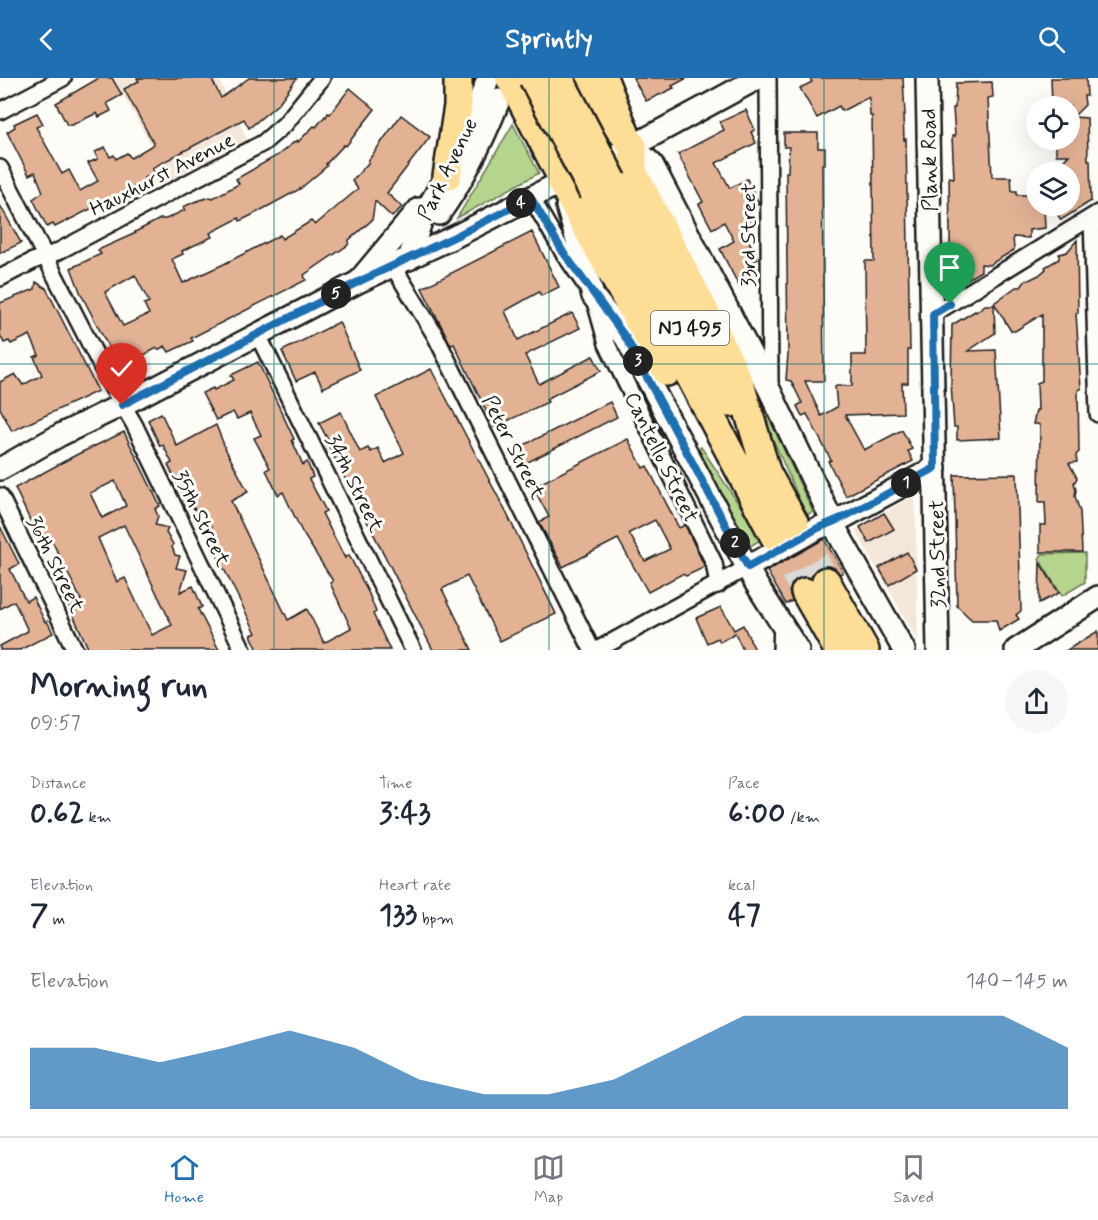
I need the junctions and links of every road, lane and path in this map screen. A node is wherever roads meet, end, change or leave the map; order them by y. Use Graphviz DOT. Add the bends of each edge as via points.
graph roads {
  1 [pos="63,78"];
  2 [pos="458,78"];
  3 [pos="533,78"];
  4 [pos="559,78"];
  5 [pos="582,78"];
  6 [pos="606,78"];
  7 [pos="758,78"];
  8 [pos="768,78"];
  9 [pos="927,78"];
  10 [pos="497,79"];
  11 [pos="315,80"];
  12 [pos="499,100"];
  13 [pos="0,111"];
  14 [pos="0,168"];
  15 [pos="598,172"];
  16 [pos="447,176"];
  17 [pos="531,198"];
  18 [pos="1095,215"];
  19 [pos="45,257"];
  20 [pos="401,262"];
  21 [pos="0,278"];
  22 [pos="358,282"];
  23 [pos="593,296"];
  24 [pos="933,314"];
  25 [pos="258,335"];
  26 [pos="770,392"];
  27 [pos="122,405"];
  28 [pos="1098,414"];
  29 [pos="935,468"];
  30 [pos="0,470"];
  31 [pos="767,474"];
  32 [pos="0,496"];
  33 [pos="832,523"];
  34 [pos="748,567"];
  35 [pos="718,585"];
  36 [pos="1098,597"];
  37 [pos="782,623"];
  38 [pos="1028,647"];
  39 [pos="75,650"];
  40 [pos="243,650"];
  41 [pos="413,650"];
  42 [pos="592,650"];
  43 [pos="597,650"];
  44 [pos="781,650"];
  45 [pos="798,650"];
  46 [pos="838,650"];
  47 [pos="866,650"];
  48 [pos="904,650"];
  49 [pos="938,650"];
  1 -- 13 [label="street"];
  2 -- 16 [label="highway" via="458,106"];
  3 -- 15 [label="highway, NJ 495, bridge"];
  4 -- 15 [label="highway, NJ 495, bridge"];
  5 -- 15 [label="highway" via="592,95"];
  6 -- 15 [label="main road"];
  7 -- 15 [label="main road, Park Avenue"];
  8 -- 26 [label="street, 33rd Street"];
  9 -- 24 [label="main road, Plank Road"];
  10 -- 15 [label="main road"];
  10 -- 16 [label="main road, Park Avenue"];
  11 -- 19 [label="street, Hauxhurst Avenue" via="285,123 256,148"];
  12 -- 20 [label="main road, Park Avenue" via="464,178"];
  14 -- 19 [label="street, 35th Street"];
  15 -- 17 [label="main road, Park Avenue"];
  15 -- 23 [label="main road, Cantello Street"];
  15 -- 26 [label="main road" via="652,164"];
  15 -- 31 [label="highway, NJ 495"];
  15 -- 31 [label="highway" via="633,172 741,387"];
  15 -- 31 [label="highway, NJ 495" via="760,510 784,530"];
  16 -- 20 [label="main road, Park Avenue"];
  16 -- 22 [label="main road"];
  17 -- 20 [label="main road, Park Avenue"];
  17 -- 23 [label="street, Cantello Street"];
  18 -- 24 [label="street"];
  18 -- 28 [label="street"];
  19 -- 21 [label="street, Hauxhurst Avenue"];
  19 -- 27 [label="street, 35th Street"];
  20 -- 22 [label="main road, Park Avenue"];
  20 -- 42 [label="street, Peter Street"];
  22 -- 25 [label="main road, Park Avenue"];
  23 -- 34 [label="main road, Cantello Street" via="626,338"];
  23 -- 35 [label="street, Cantello Street" via="607,345 716,567"];
  24 -- 29 [label="main road, 32nd Street"];
  25 -- 27 [label="main road, Park Avenue"];
  25 -- 41 [label="street, 34th Street"];
  26 -- 33 [label="main road"];
  27 -- 30 [label="main road, Park Avenue"];
  27 -- 40 [label="street, 35th Street"];
  29 -- 33 [label="main road"];
  29 -- 49 [label="main road, 32nd Street"];
  32 -- 39 [label="street, 36th Street"];
  33 -- 34 [label="main road"];
  33 -- 48 [label="main road"];
  34 -- 35 [label="street"];
  34 -- 37 [label="main road, Cantello Street"];
  35 -- 43 [label="street"];
  36 -- 38 [label="main road"];
  37 -- 44 [label="street"];
  37 -- 45 [label="main road, Cantello Street"];
  46 -- 47 [label="highway" via="815,587"];
}
